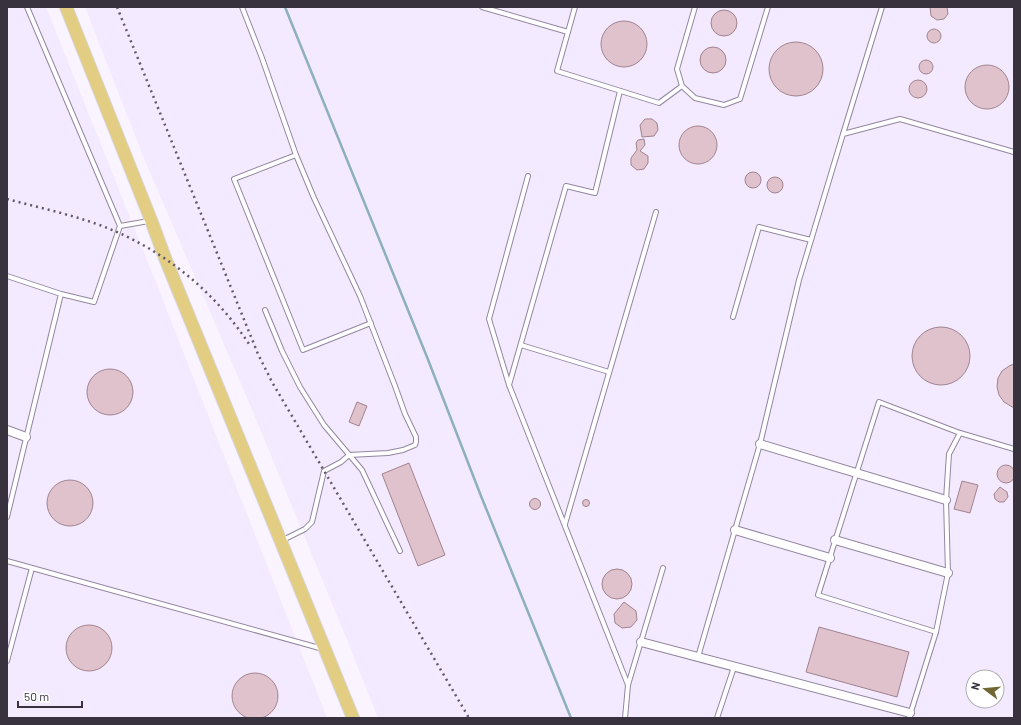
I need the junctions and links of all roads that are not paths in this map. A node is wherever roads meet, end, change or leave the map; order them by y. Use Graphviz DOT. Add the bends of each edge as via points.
graph roads {
  1 [pos="28,7"];
  2 [pos="66,7"];
  3 [pos="242,7"];
  4 [pos="482,7"];
  5 [pos="575,7"];
  6 [pos="695,7"];
  7 [pos="768,7"];
  8 [pos="882,7"];
  9 [pos="568,32"];
  10 [pos="682,86"];
  11 [pos="620,91"];
  12 [pos="843,134"];
  13 [pos="1014,152"];
  14 [pos="296,155"];
  15 [pos="528,176"];
  16 [pos="656,212"];
  17 [pos="152,220"];
  18 [pos="120,226"];
  19 [pos="811,240"];
  20 [pos="7,276"];
  21 [pos="61,294"];
  22 [pos="265,310"];
  23 [pos="733,317"];
  24 [pos="371,323"];
  25 [pos="521,345"];
  26 [pos="609,372"];
  27 [pos="509,385"];
  28 [pos="7,430"];
  29 [pos="960,433"];
  30 [pos="26,437"];
  31 [pos="760,444"];
  32 [pos="1014,449"];
  33 [pos="348,455"];
  34 [pos="856,473"];
  35 [pos="946,500"];
  36 [pos="7,516"];
  37 [pos="565,525"];
  38 [pos="735,530"];
  39 [pos="835,540"];
  40 [pos="281,542"];
  41 [pos="400,551"];
  42 [pos="830,558"];
  43 [pos="7,561"];
  44 [pos="32,568"];
  45 [pos="663,568"];
  46 [pos="948,573"];
  47 [pos="936,632"];
  48 [pos="641,642"];
  49 [pos="326,650"];
  50 [pos="698,657"];
  51 [pos="7,660"];
  52 [pos="734,667"];
  53 [pos="628,685"];
  54 [pos="910,716"];
  55 [pos="353,718"];
  56 [pos="625,718"];
  57 [pos="717,718"];
  1 -- 18 [label="lane"];
  2 -- 17 [label="main road"];
  3 -- 14 [label="lane"];
  4 -- 9 [label="lane"];
  5 -- 9 [label="lane"];
  6 -- 10 [label="lane" via="677,69"];
  7 -- 10 [label="lane" via="740,100 724,105 695,98"];
  8 -- 12 [label="lane"];
  9 -- 11 [label="lane" via="557,70"];
  10 -- 11 [label="lane" via="659,103"];
  11 -- 25 [label="lane" via="595,193 566,186"];
  12 -- 13 [label="lane" via="900,120"];
  12 -- 19 [label="lane"];
  14 -- 24 [label="lane"];
  14 -- 24 [label="lane" via="234,179 303,350"];
  15 -- 27 [label="lane" via="489,319"];
  16 -- 26 [label="lane"];
  17 -- 18 [label="lane"];
  17 -- 40 [label="main road" via="165,258"];
  18 -- 21 [label="lane" via="94,302"];
  19 -- 23 [label="lane" via="759,227"];
  19 -- 31 [label="lane"];
  20 -- 21 [label="lane"];
  21 -- 30 [label="lane"];
  22 -- 33 [label="lane" via="300,387 324,425"];
  24 -- 33 [label="lane" via="416,442 415,445 396,451"];
  25 -- 26 [label="lane"];
  25 -- 27 [label="lane"];
  26 -- 37 [label="lane"];
  27 -- 37 [label="lane"];
  28 -- 30 [label="street"];
  29 -- 32 [label="lane"];
  29 -- 34 [label="lane" via="879,402"];
  29 -- 35 [label="lane" via="949,454"];
  30 -- 36 [label="lane"];
  31 -- 34 [label="street"];
  31 -- 38 [label="lane"];
  33 -- 40 [label="lane" via="324,471 312,522 305,529"];
  33 -- 41 [label="lane" via="362,470"];
  34 -- 35 [label="street"];
  34 -- 39 [label="lane"];
  35 -- 46 [label="lane"];
  37 -- 53 [label="lane"];
  38 -- 42 [label="street"];
  38 -- 50 [label="lane"];
  39 -- 42 [label="lane"];
  39 -- 46 [label="street"];
  40 -- 49 [label="main road"];
  42 -- 47 [label="lane" via="818,595"];
  43 -- 44 [label="lane"];
  44 -- 49 [label="lane"];
  44 -- 51 [label="lane"];
  45 -- 48 [label="lane"];
  46 -- 47 [label="lane"];
  47 -- 54 [label="lane"];
  48 -- 50 [label="street"];
  48 -- 53 [label="lane"];
  49 -- 55 [label="main road"];
  50 -- 52 [label="street"];
  52 -- 54 [label="street"];
  52 -- 57 [label="lane"];
  53 -- 56 [label="lane"];
}
